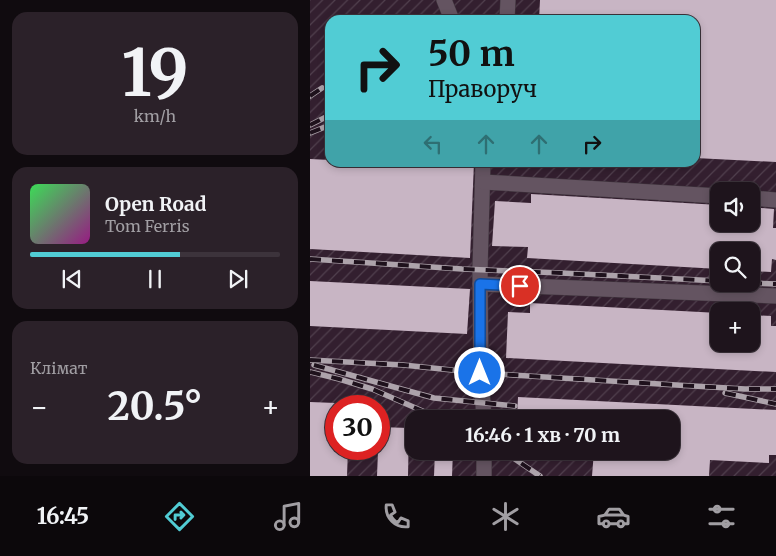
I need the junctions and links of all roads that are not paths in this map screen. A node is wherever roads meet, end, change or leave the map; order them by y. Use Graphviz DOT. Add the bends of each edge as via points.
graph roads {
  1 [pos="444,0"];
  2 [pos="508,0"];
  3 [pos="450,15"];
  4 [pos="507,15"];
  5 [pos="483,167"];
  6 [pos="483,182"];
  7 [pos="710,195"];
  8 [pos="760,199"];
  9 [pos="776,200"];
  10 [pos="480,284"];
  11 [pos="776,296"];
  12 [pos="483,410"];
  13 [pos="484,460"];
  14 [pos="484,476"];
  1 -- 3 [label="street"];
  2 -- 4 [label="street"];
  5 -- 6 [label="street"];
  6 -- 7 [label="street"];
  6 -- 10 [label="street"];
  8 -- 9 [label="street"];
  10 -- 11 [label="street"];
  10 -- 12 [label="street"];
  13 -- 14 [label="street"];
}
